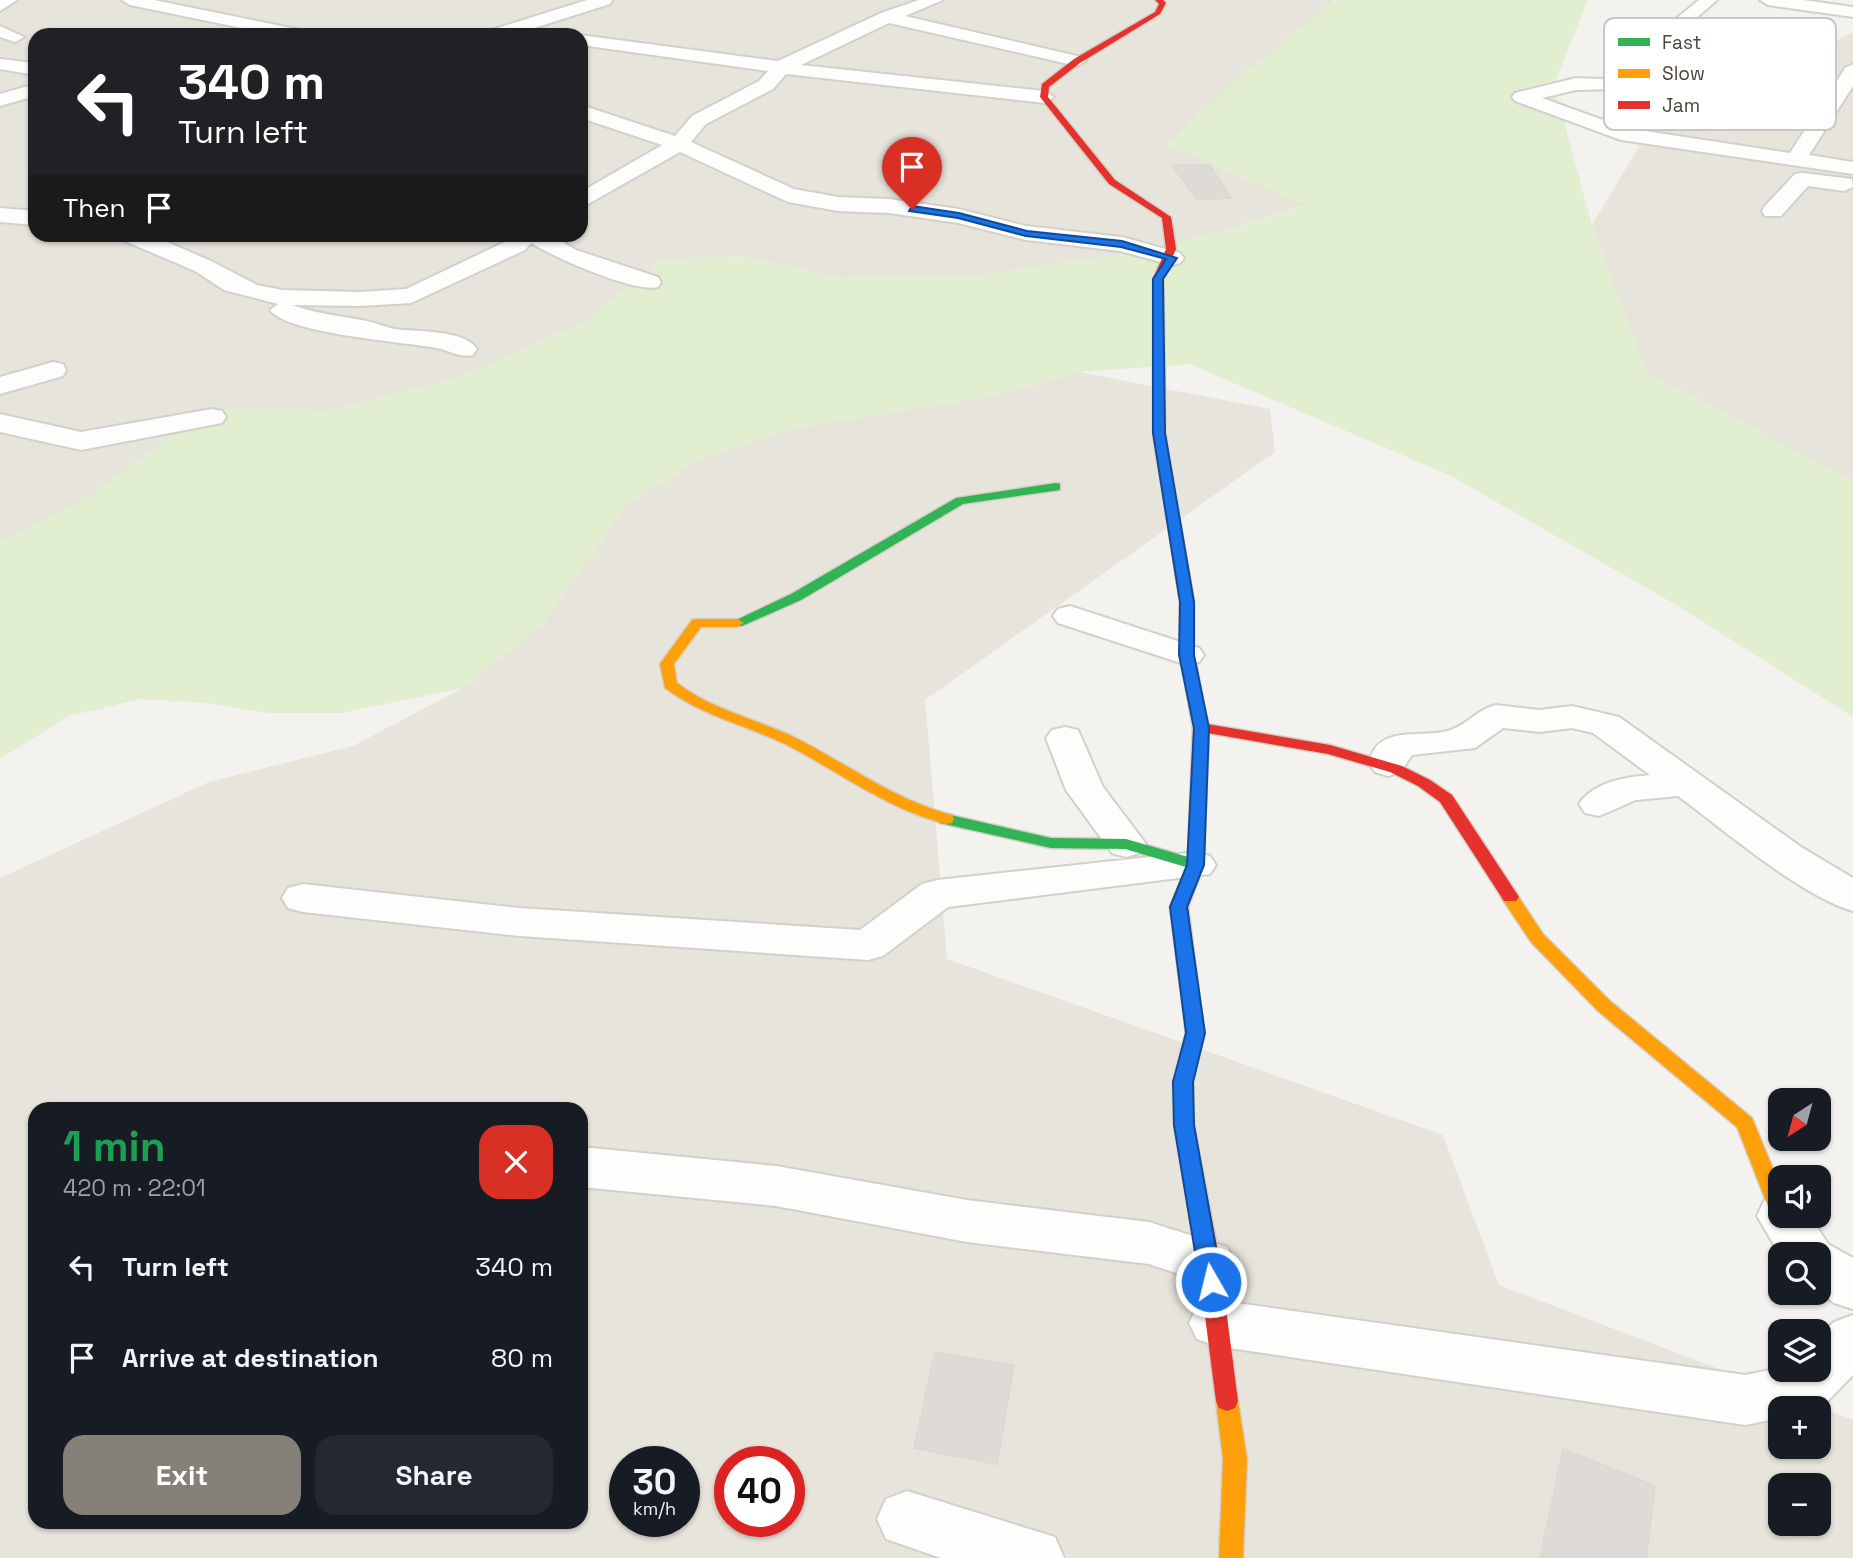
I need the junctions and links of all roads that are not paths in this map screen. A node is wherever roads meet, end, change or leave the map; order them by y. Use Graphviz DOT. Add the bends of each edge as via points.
graph roads {
  1 [pos="9,0"];
  2 [pos="130,0"];
  3 [pos="179,0"];
  4 [pos="604,0"];
  5 [pos="935,0"];
  6 [pos="1158,0"];
  7 [pos="1709,0"];
  8 [pos="1768,0"];
  9 [pos="161,5"];
  10 [pos="0,6"];
  11 [pos="1853,12"];
  12 [pos="887,17"];
  13 [pos="1688,18"];
  14 [pos="532,23"];
  15 [pos="268,28"];
  16 [pos="516,28"];
  17 [pos="537,28"];
  18 [pos="588,41"];
  19 [pos="1077,61"];
  20 [pos="0,64"];
  21 [pos="783,66"];
  22 [pos="28,68"];
  23 [pos="1853,71"];
  24 [pos="1604,85"];
  25 [pos="28,92"];
  26 [pos="1044,97"];
  27 [pos="1836,97"];
  28 [pos="0,100"];
  29 [pos="588,113"];
  30 [pos="1604,128"];
  31 [pos="1609,130"];
  32 [pos="1815,130"];
  33 [pos="679,144"];
  34 [pos="1796,159"];
  35 [pos="1853,168"];
  36 [pos="1853,186"];
  37 [pos="588,197"];
  38 [pos="1773,211"];
  39 [pos="0,215"];
  40 [pos="28,217"];
  41 [pos="147,242"];
  42 [pos="519,242"];
  43 [pos="545,242"];
  44 [pos="1172,258"];
  45 [pos="649,282"];
  46 [pos="233,285"];
  47 [pos="464,349"];
  48 [pos="52,370"];
  49 [pos="0,386"];
  50 [pos="212,417"];
  51 [pos="0,423"];
  52 [pos="1056,487"];
  53 [pos="1070,616"];
  54 [pos="1187,655"];
  55 [pos="1201,728"];
  56 [pos="1065,738"];
  57 [pos="1388,764"];
  58 [pos="1686,783"];
  59 [pos="1599,804"];
  60 [pos="1126,844"];
  61 [pos="1196,865"];
  62 [pos="1853,897"];
  63 [pos="303,898"];
  64 [pos="588,1168"];
  65 [pos="1768,1181"];
  66 [pos="1209,1262"];
  67 [pos="1831,1271"];
  68 [pos="1853,1287"];
  69 [pos="1216,1323"];
  70 [pos="1853,1339"];
  71 [pos="906,1519"];
  72 [pos="1034,1558"];
  73 [pos="1231,1558"];
  1 -- 10 [label="street"];
  2 -- 9 [label="street"];
  3 -- 9 [label="street"];
  4 -- 14 [label="street"];
  5 -- 12 [label="street"];
  6 -- 19 [label="street" via="1163,3 1158,13"];
  7 -- 13 [label="street"];
  8 -- 11 [label="street"];
  9 -- 15 [label="street"];
  12 -- 19 [label="street"];
  12 -- 21 [label="street"];
  14 -- 16 [label="street"];
  14 -- 17 [label="street"];
  18 -- 21 [label="street"];
  19 -- 26 [label="street" via="1045,86"];
  20 -- 22 [label="street"];
  21 -- 26 [label="street"];
  21 -- 33 [label="street" via="766,85 699,120"];
  23 -- 27 [label="street"];
  24 -- 30 [label="street" via="1576,84 1522,97"];
  25 -- 28 [label="street"];
  26 -- 44 [label="street" via="1112,181 1166,217"];
  29 -- 33 [label="street"];
  31 -- 34 [label="street"];
  32 -- 34 [label="street"];
  33 -- 37 [label="street"];
  33 -- 44 [label="street" via="788,195 959,216 1026,233 1122,244"];
  34 -- 35 [label="street"];
  36 -- 38 [label="street" via="1803,179"];
  39 -- 40 [label="street"];
  41 -- 46 [label="street" via="203,266"];
  42 -- 46 [label="street" via="411,296 283,297"];
  43 -- 45 [label="street" via="568,255"];
  44 -- 54 [label="street" via="1158,279 1159,433 1187,602"];
  46 -- 47 [label="street" via="240,295 317,322 441,341"];
  48 -- 49 [label="street"];
  50 -- 51 [label="street" via="81,441"];
  52 -- 60 [label="street" via="960,501 796,597 735,624 697,623 667,664 670,685 692,704 789,741 919,813 1051,843"];
  53 -- 54 [label="street"];
  54 -- 55 [label="street"];
  55 -- 57 [label="street"];
  55 -- 61 [label="street"];
  56 -- 60 [label="street" via="1085,790"];
  57 -- 58 [label="street" via="1390,753 1403,745 1462,740 1496,716 1539,721 1572,717 1606,726"];
  57 -- 65 [label="street" via="1446,799 1537,938 1594,996 1745,1123"];
  58 -- 59 [label="street" via="1627,789"];
  58 -- 62 [label="street"];
  60 -- 61 [label="street"];
  61 -- 63 [label="street" via="937,894 868,945 520,922"];
  61 -- 66 [label="street" via="1179,907 1195,1033 1183,1082 1184,1114"];
  64 -- 66 [label="street" via="776,1186 967,1221 1149,1243"];
  66 -- 69 [label="street"];
  67 -- 68 [label="street"];
  69 -- 70 [label="street" via="1745,1400 1802,1389"];
  69 -- 73 [label="street" via="1235,1459"];
  71 -- 72 [label="street"];
}
